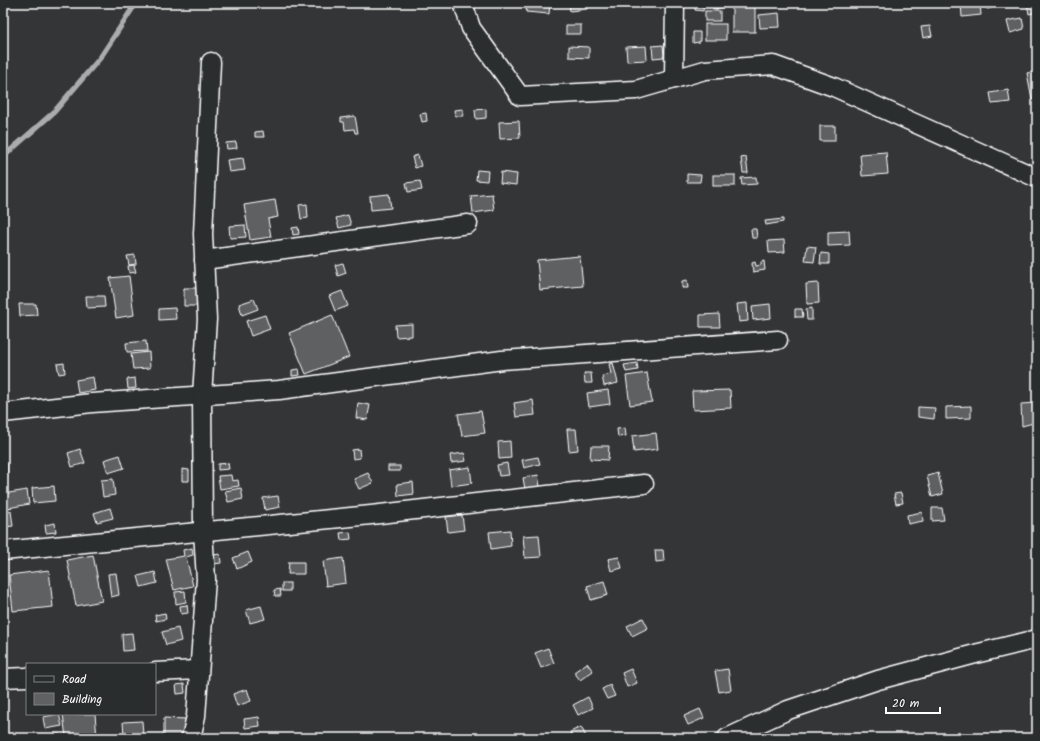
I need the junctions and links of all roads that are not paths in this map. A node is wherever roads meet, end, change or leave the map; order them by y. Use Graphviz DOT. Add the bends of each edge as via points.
graph roads {
  1 [pos="462,3"];
  2 [pos="675,3"];
  3 [pos="211,62"];
  4 [pos="674,79"];
  5 [pos="1037,178"];
  6 [pos="468,224"];
  7 [pos="204,260"];
  8 [pos="778,340"];
  9 [pos="202,395"];
  10 [pos="3,413"];
  11 [pos="644,484"];
  12 [pos="202,531"];
  13 [pos="3,551"];
  14 [pos="1037,639"];
  15 [pos="198,670"];
  16 [pos="156,672"];
  17 [pos="26,677"];
  18 [pos="3,678"];
  19 [pos="191,738"];
  20 [pos="726,738"];
  1 -- 4 [label="street" via="471,28 520,96 636,90"];
  2 -- 4 [label="street"];
  3 -- 7 [label="street"];
  4 -- 5 [label="street" via="705,70 772,65 834,88"];
  6 -- 7 [label="street"];
  7 -- 9 [label="street" via="207,319"];
  8 -- 9 [label="street" via="502,360 279,390"];
  9 -- 10 [label="street"];
  9 -- 12 [label="street"];
  11 -- 12 [label="street"];
  12 -- 13 [label="street"];
  12 -- 15 [label="street" via="206,579"];
  14 -- 20 [label="street" via="878,680 788,710"];
  15 -- 16 [label="street"];
  15 -- 19 [label="street" via="196,716"];
  17 -- 18 [label="street"];
}
